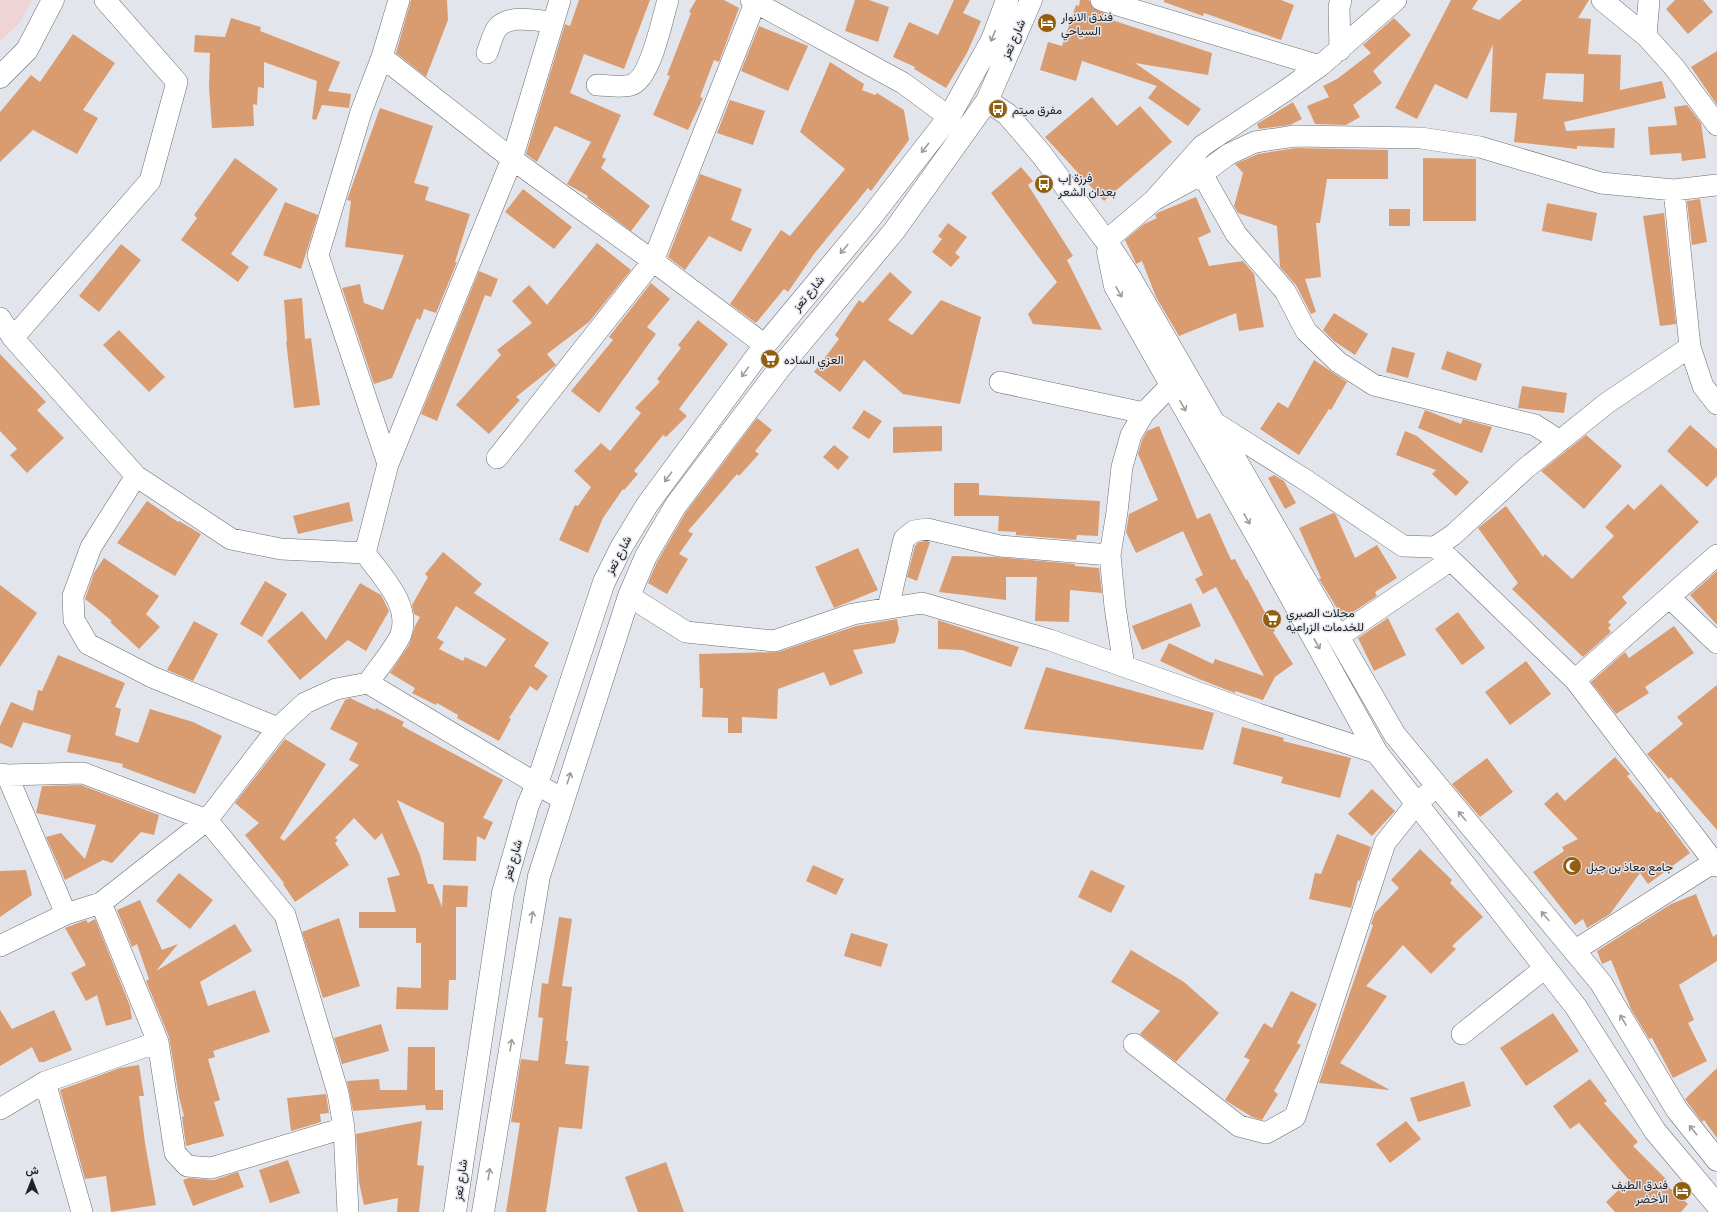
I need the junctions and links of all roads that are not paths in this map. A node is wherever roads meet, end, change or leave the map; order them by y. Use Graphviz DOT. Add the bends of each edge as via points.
graph roads {
  1 [pos="53,0"];
  2 [pos="105,0"];
  3 [pos="399,0"];
  4 [pos="560,0"];
  5 [pos="668,0"];
  6 [pos="1007,0"];
  7 [pos="1031,0"];
  8 [pos="1101,0"];
  9 [pos="1341,0"];
  10 [pos="1396,0"];
  11 [pos="1602,0"];
  12 [pos="1649,0"];
  13 [pos="753,1"];
  14 [pos="553,22"];
  15 [pos="1646,36"];
  16 [pos="1340,50"];
  17 [pos="487,53"];
  18 [pos="382,57"];
  19 [pos="1320,66"];
  20 [pos="0,77"];
  21 [pos="597,85"];
  22 [pos="987,101"];
  23 [pos="949,117"];
  24 [pos="1717,124"];
  25 [pos="512,159"];
  26 [pos="1202,174"];
  27 [pos="1717,184"];
  28 [pos="1674,190"];
  29 [pos="1154,200"];
  30 [pos="1106,241"];
  31 [pos="653,261"];
  32 [pos="0,318"];
  33 [pos="13,338"];
  34 [pos="765,345"];
  35 [pos="1690,347"];
  36 [pos="1000,382"];
  37 [pos="1171,385"];
  38 [pos="1717,404"];
  39 [pos="1144,413"];
  40 [pos="1212,421"];
  41 [pos="1560,441"];
  42 [pos="497,458"];
  43 [pos="388,464"];
  44 [pos="136,476"];
  45 [pos="365,553"];
  46 [pos="1443,554"];
  47 [pos="1717,554"];
  48 [pos="1110,555"];
  49 [pos="629,596"];
  50 [pos="1669,597"];
  51 [pos="888,608"];
  52 [pos="1338,637"];
  53 [pos="1717,643"];
  54 [pos="1124,666"];
  55 [pos="1575,680"];
  56 [pos="368,683"];
  57 [pos="278,728"];
  58 [pos="1377,753"];
  59 [pos="4,775"];
  60 [pos="538,784"];
  61 [pos="1437,786"];
  62 [pos="562,799"];
  63 [pos="1416,804"];
  64 [pos="207,820"];
  65 [pos="1715,864"];
  66 [pos="101,903"];
  67 [pos="66,914"];
  68 [pos="0,946"];
  69 [pos="1574,951"];
  70 [pos="1545,968"];
  71 [pos="1462,1034"];
  72 [pos="158,1042"];
  73 [pos="1134,1044"];
  74 [pos="44,1082"];
  75 [pos="0,1108"];
  76 [pos="344,1128"];
  77 [pos="1717,1160"];
  78 [pos="1717,1205"];
  79 [pos="82,1212"];
  80 [pos="348,1212"];
  81 [pos="455,1212"];
  82 [pos="483,1212"];
  1 -- 20 [label="main road" via="27,50"];
  2 -- 33 [label="street" via="177,82 150,181"];
  3 -- 18 [label="street"];
  4 -- 14 [label="street"];
  5 -- 21 [label="street" via="646,71 630,85"];
  6 -- 23 [label="main road, شارع تعز, one-way" via="992,40"];
  7 -- 22 [label="main road, شارع تعز"];
  8 -- 19 [label="street"];
  9 -- 16 [label="street"];
  10 -- 16 [label="street"];
  11 -- 15 [label="street"];
  12 -- 15 [label="street"];
  13 -- 23 [label="street" via="903,83"];
  13 -- 31 [label="street"];
  14 -- 17 [label="street" via="517,19 507,21 497,27"];
  14 -- 25 [label="street"];
  15 -- 24 [label="street" via="1674,66"];
  16 -- 19 [label="street"];
  18 -- 25 [label="street"];
  18 -- 43 [label="street" via="361,112 318,254"];
  19 -- 29 [label="street" via="1202,146"];
  22 -- 30 [label="main road" via="1007,114 1042,155"];
  22 -- 49 [label="main road, شارع تعز" via="894,231 779,369 676,505 646,556"];
  23 -- 34 [label="main road, شارع تعز, one-way" via="868,221"];
  25 -- 31 [label="street"];
  25 -- 43 [label="street"];
  26 -- 28 [label="street" via="1229,154 1263,140 1295,136 1421,138 1480,147 1601,182"];
  26 -- 29 [label="street"];
  26 -- 41 [label="street" via="1236,234 1285,291 1306,331 1338,362 1374,385 1535,425"];
  27 -- 28 [label="street"];
  28 -- 35 [label="street"];
  29 -- 30 [label="street"];
  30 -- 37 [label="main road, one-way" via="1115,286"];
  30 -- 40 [label="main road" via="1132,281"];
  31 -- 34 [label="street"];
  31 -- 42 [label="street"];
  32 -- 33 [label="street"];
  33 -- 44 [label="street"];
  34 -- 60 [label="main road, شارع تعز, one-way" via="647,505 622,546 604,582"];
  35 -- 38 [label="street" via="1703,386"];
  35 -- 41 [label="street" via="1607,403"];
  36 -- 39 [label="street"];
  37 -- 39 [label="street"];
  37 -- 58 [label="main road, one-way"];
  39 -- 48 [label="street" via="1130,435 1122,467"];
  40 -- 46 [label="street" via="1404,546"];
  40 -- 52 [label="main road"];
  41 -- 46 [label="street" via="1526,468 1453,535"];
  43 -- 45 [label="street"];
  44 -- 45 [label="street" via="231,539 281,549"];
  44 -- 57 [label="street" via="91,548 73,596 74,620 88,644 152,677"];
  45 -- 56 [label="street" via="398,599 403,617 401,635"];
  46 -- 52 [label="street"];
  46 -- 55 [label="street"];
  47 -- 50 [label="street"];
  48 -- 51 [label="street" via="1000,546 927,529 914,531 904,539"];
  48 -- 54 [label="street"];
  49 -- 51 [label="street" via="686,632 774,641 853,614"];
  62 -- 49 [label="main road, شارع تعز, one-way"];
  50 -- 53 [label="street"];
  50 -- 55 [label="street"];
  51 -- 54 [label="street" via="922,603 1050,640"];
  52 -- 61 [label="main road" via="1395,735"];
  54 -- 58 [label="street"];
  55 -- 65 [label="street"];
  56 -- 57 [label="street" via="336,689 305,703"];
  56 -- 60 [label="street"];
  57 -- 64 [label="street"];
  58 -- 63 [label="main road"];
  59 -- 64 [label="street" via="83,773"];
  59 -- 67 [label="street"];
  60 -- 62 [label="street"];
  60 -- 81 [label="main road, شارع تعز" via="528,805 503,893"];
  61 -- 63 [label="street"];
  69 -- 61 [label="main road, one-way"];
  82 -- 62 [label="main road, شارع تعز, one-way" via="539,876"];
  63 -- 70 [label="main road"];
  63 -- 73 [label="street" via="1385,843 1295,1117 1266,1133 1239,1126"];
  64 -- 66 [label="street"];
  64 -- 76 [label="street" via="285,915 338,1094"];
  65 -- 69 [label="street"];
  66 -- 67 [label="street"];
  66 -- 72 [label="street"];
  67 -- 68 [label="street"];
  77 -- 69 [label="main road, one-way" via="1677,1110 1601,983"];
  70 -- 71 [label="street"];
  70 -- 78 [label="main road" via="1576,1007 1655,1131"];
  72 -- 74 [label="street"];
  72 -- 76 [label="street" via="175,1153 187,1166 210,1168"];
  74 -- 75 [label="street"];
  74 -- 79 [label="street"];
  76 -- 80 [label="street"];
}
